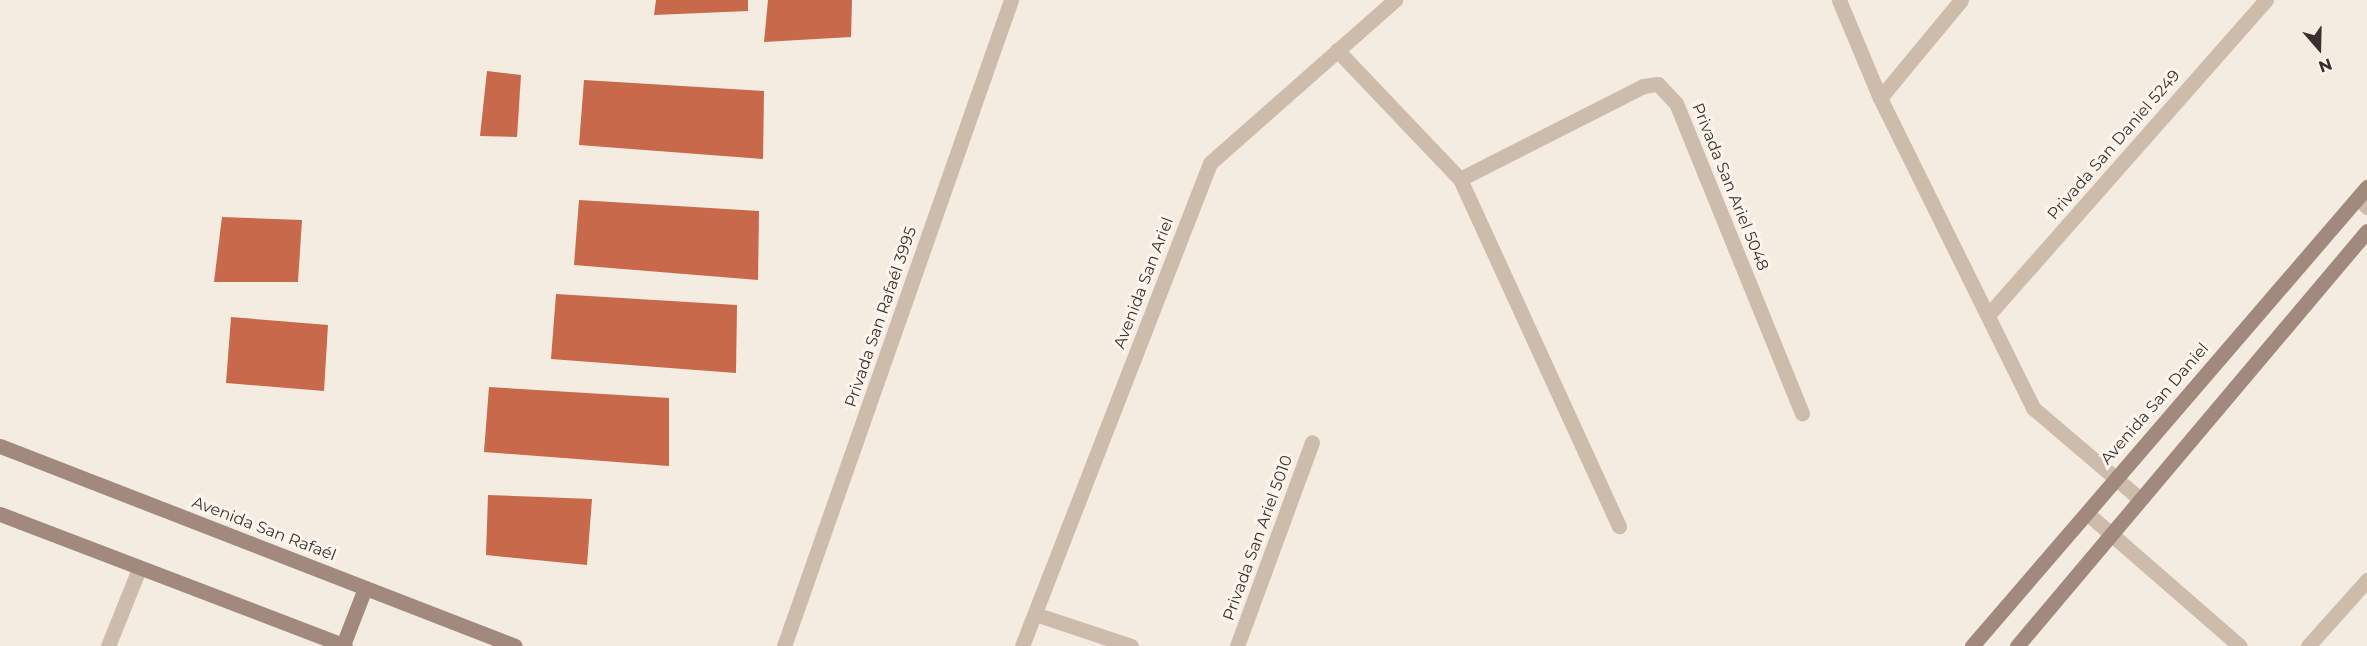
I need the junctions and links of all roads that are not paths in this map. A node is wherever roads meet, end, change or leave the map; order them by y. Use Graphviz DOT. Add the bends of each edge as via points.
graph roads {
  1 [pos="1011,0"];
  2 [pos="1395,0"];
  3 [pos="1839,0"];
  4 [pos="1961,0"];
  5 [pos="2266,0"];
  6 [pos="1337,50"];
  7 [pos="1880,98"];
  8 [pos="1460,179"];
  9 [pos="2364,197"];
  10 [pos="2367,231"];
  11 [pos="1989,314"];
  12 [pos="1802,413"];
  13 [pos="1312,442"];
  14 [pos="0,446"];
  15 [pos="2114,478"];
  16 [pos="2140,499"];
  17 [pos="0,514"];
  18 [pos="2088,514"];
  19 [pos="1619,526"];
  20 [pos="2112,535"];
  21 [pos="139,569"];
  22 [pos="2367,580"];
  23 [pos="365,588"];
  24 [pos="1035,614"];
  25 [pos="108,646"];
  26 [pos="344,646"];
  27 [pos="515,646"];
  28 [pos="784,646"];
  29 [pos="1022,646"];
  30 [pos="1131,646"];
  31 [pos="1237,646"];
  32 [pos="1972,646"];
  33 [pos="2017,646"];
  34 [pos="2240,646"];
  35 [pos="2308,646"];
  1 -- 28 [label="street, Privada San Rafaél 3995"];
  2 -- 6 [label="street, Avenida San Ariel"];
  3 -- 7 [label="street"];
  4 -- 7 [label="street"];
  5 -- 11 [label="street, Privada San Daniel 5249"];
  6 -- 8 [label="street"];
  6 -- 24 [label="street, Avenida San Ariel" via="1210,163"];
  7 -- 11 [label="street"];
  8 -- 12 [label="street, Privada San Ariel 5048" via="1643,86 1658,84 1676,103"];
  8 -- 19 [label="street"];
  9 -- 15 [label="street, Avenida San Daniel"];
  10 -- 16 [label="street"];
  11 -- 15 [label="street" via="2034,408"];
  13 -- 31 [label="street, Privada San Ariel 5010"];
  14 -- 23 [label="street, Avenida San Rafaél"];
  15 -- 16 [label="street"];
  15 -- 18 [label="street, Avenida San Daniel"];
  16 -- 20 [label="street"];
  17 -- 21 [label="street"];
  18 -- 20 [label="street"];
  18 -- 32 [label="street, Avenida San Daniel"];
  20 -- 33 [label="street"];
  20 -- 34 [label="street"];
  21 -- 25 [label="street"];
  21 -- 26 [label="street"];
  22 -- 35 [label="street"];
  23 -- 26 [label="street"];
  23 -- 27 [label="street, Avenida San Rafaél"];
  24 -- 29 [label="street, Avenida San Ariel"];
  24 -- 30 [label="street"];
}
